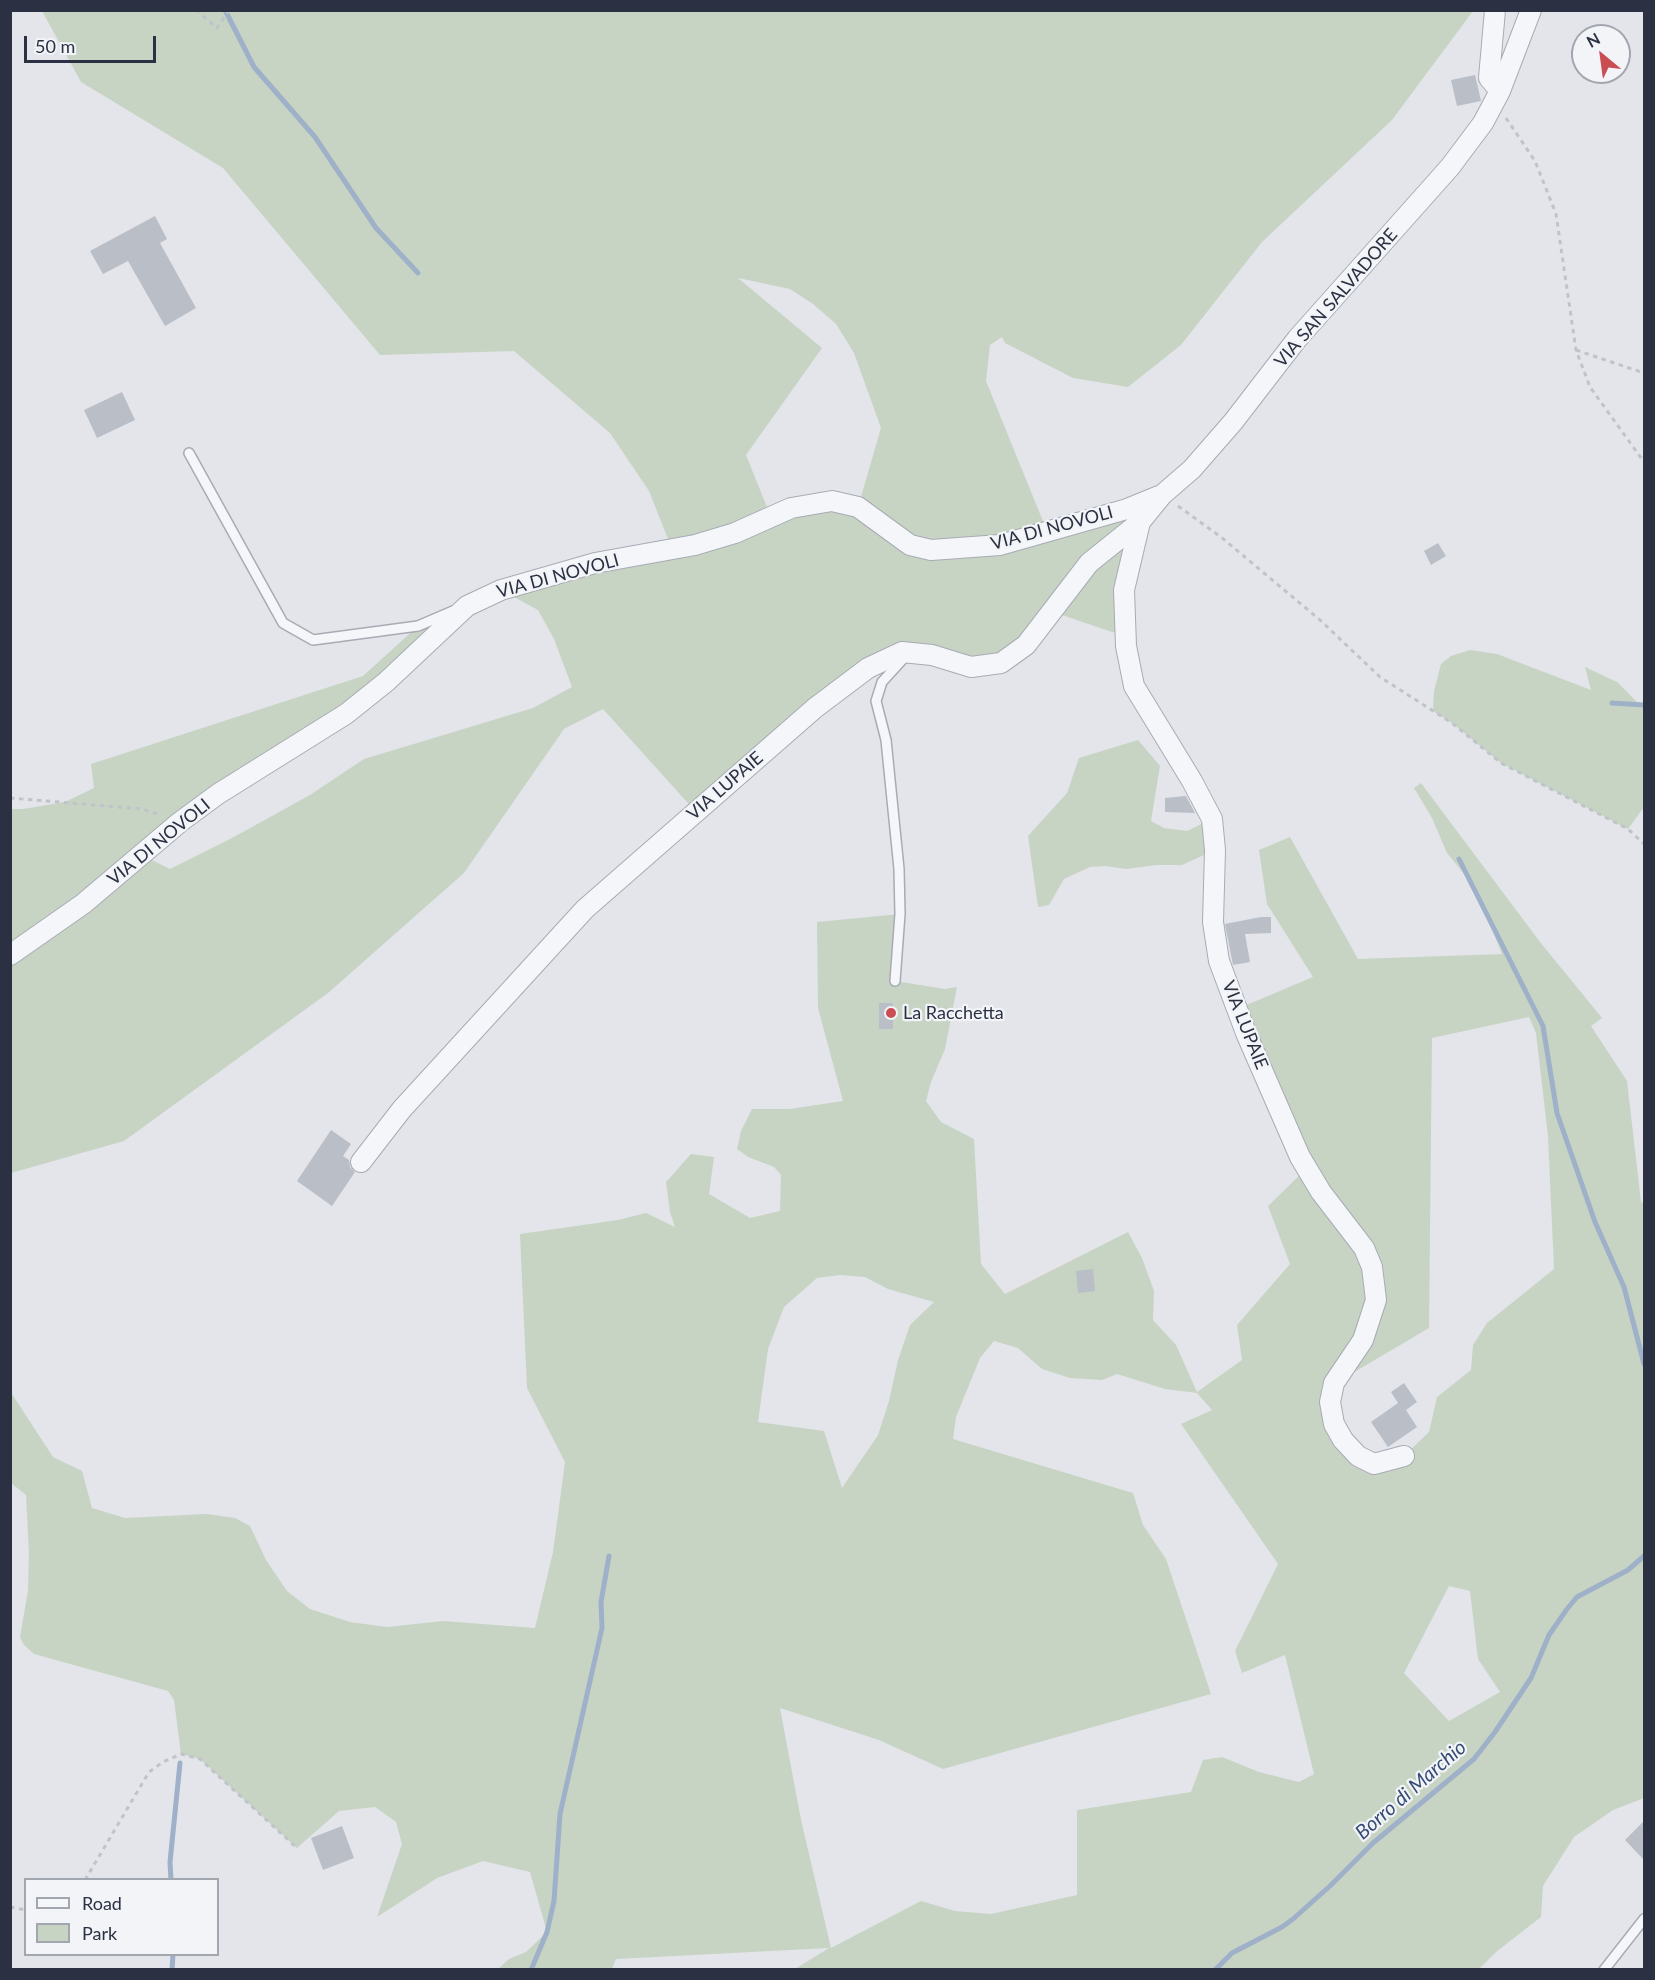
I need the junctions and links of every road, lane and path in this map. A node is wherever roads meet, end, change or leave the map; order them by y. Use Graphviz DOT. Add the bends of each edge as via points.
graph roads {
  1 [pos="196,10"];
  2 [pos="229,10"];
  3 [pos="1495,10"];
  4 [pos="1532,10"];
  5 [pos="1497,97"];
  6 [pos="1576,350"];
  7 [pos="1644,373"];
  8 [pos="189,453"];
  9 [pos="1644,462"];
  10 [pos="1162,495"];
  11 [pos="1140,522"];
  12 [pos="466,606"];
  13 [pos="910,652"];
  14 [pos="10,798"];
  15 [pos="180,822"];
  16 [pos="1644,844"];
  17 [pos="10,954"];
  18 [pos="895,981"];
  19 [pos="361,1162"];
  20 [pos="1404,1456"];
  21 [pos="297,1848"];
  22 [pos="86,1878"];
  23 [pos="1644,1919"];
  24 [pos="1604,1970"];
  1 -- 2 [label="path" via="217,28"];
  3 -- 5 [label="street" via="1489,78"];
  4 -- 5 [label="street, VIA SAN SALVADORE"];
  5 -- 6 [label="path" via="1535,161 1556,214"];
  5 -- 10 [label="street, VIA SAN SALVADORE" via="1450,167 1297,339 1192,469"];
  6 -- 7 [label="path"];
  6 -- 9 [label="path" via="1590,387"];
  8 -- 12 [label="lane" via="283,623 314,640 418,626"];
  10 -- 11 [label="street, VIA LUPAIE"];
  10 -- 12 [label="street, VIA DI NOVOLI" via="1127,509 1000,545 931,550 910,545 858,507 832,501 790,508 735,533 695,545 595,563 501,590"];
  10 -- 16 [label="path" via="1275,582 1380,677 1452,723 1500,763 1628,829"];
  11 -- 13 [label="street, VIA LUPAIE" via="1089,563 1026,645 1001,663 971,667"];
  11 -- 20 [label="street, VIA LUPAIE" via="1124,590 1126,646 1134,686 1212,819 1213,922 1219,961 1300,1157 1364,1248 1372,1267 1376,1300 1363,1340 1334,1383 1330,1402 1334,1424 1358,1456 1374,1464"];
  12 -- 15 [label="street, VIA DI NOVOLI" via="346,714"];
  13 -- 18 [label="lane" via="882,682 876,700 886,740 899,868"];
  13 -- 19 [label="street, VIA LUPAIE" via="868,668 815,708 585,909 402,1108"];
  14 -- 15 [label="path" via="142,809"];
  15 -- 17 [label="street, VIA DI NOVOLI" via="83,904"];
  21 -- 22 [label="path" via="200,1759 181,1754 149,1772"];
  23 -- 24 [label="lane"];
}
